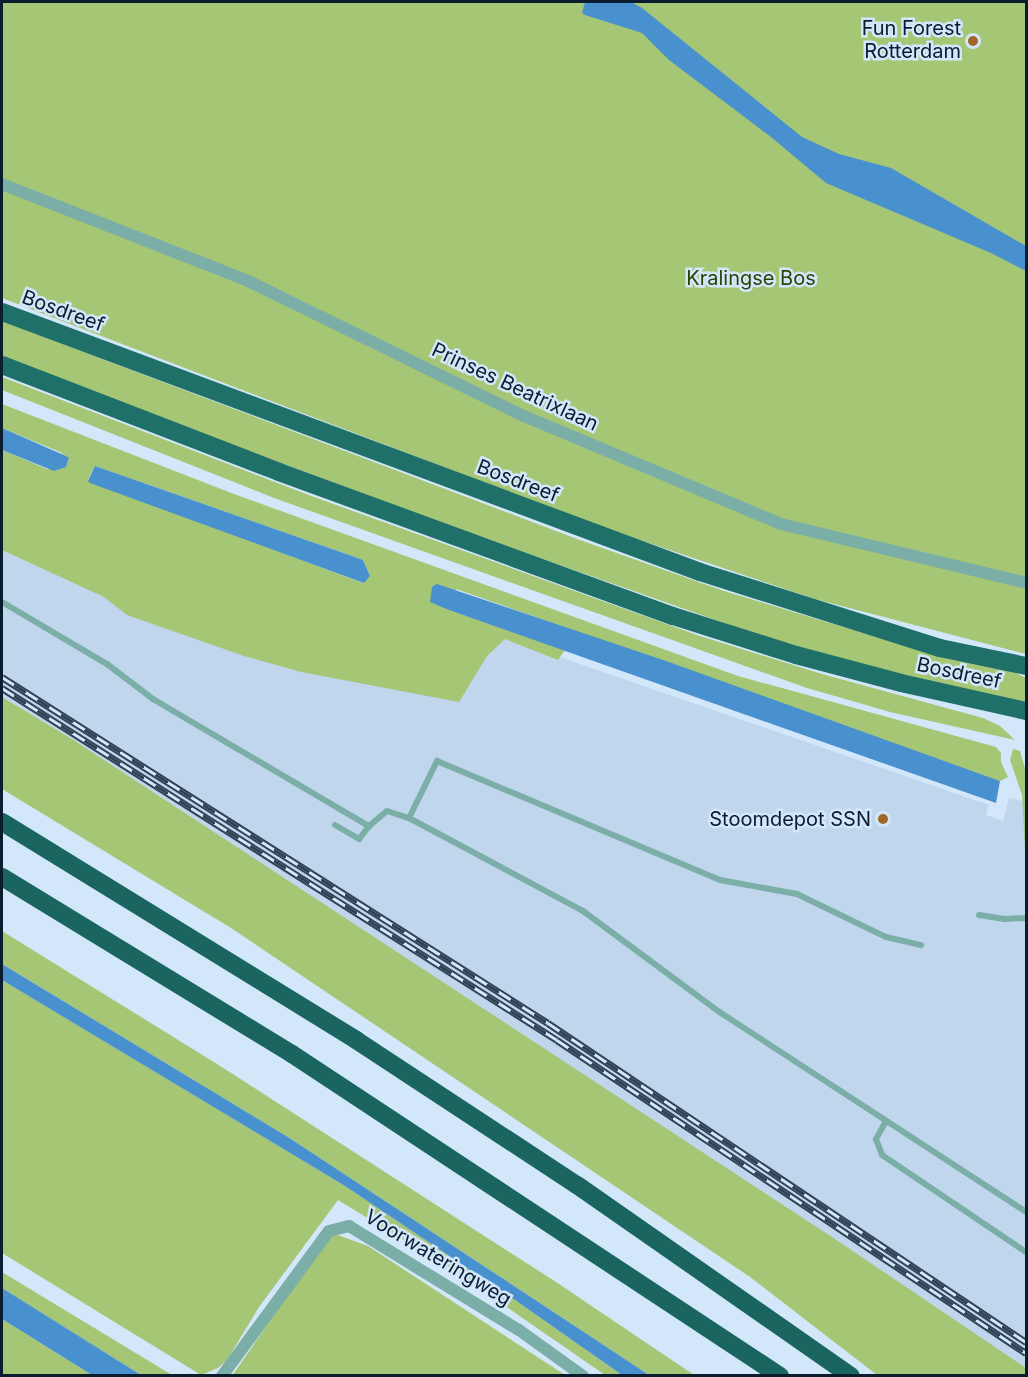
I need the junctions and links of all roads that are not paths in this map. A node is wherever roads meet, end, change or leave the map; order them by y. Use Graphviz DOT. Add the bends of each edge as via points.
graph roads {
  1 [pos="2,184"];
  2 [pos="2,312"];
  3 [pos="2,365"];
  4 [pos="1026,583"];
  5 [pos="2,602"];
  6 [pos="1026,666"];
  7 [pos="1026,711"];
  8 [pos="409,818"];
  9 [pos="2,822"];
  10 [pos="335,825"];
  11 [pos="369,826"];
  12 [pos="2,877"];
  13 [pos="979,915"];
  14 [pos="1026,918"];
  15 [pos="921,945"];
  16 [pos="886,1121"];
  17 [pos="1026,1212"];
  18 [pos="1026,1252"];
  19 [pos="222,1376"];
  20 [pos="583,1376"];
  21 [pos="780,1376"];
  22 [pos="851,1376"];
  1 -- 4 [label="street, Prinses Beatrixlaan" via="249,281 524,416 781,524"];
  2 -- 6 [label="highway, Bosdreef" via="700,572 940,648"];
  3 -- 7 [label="highway, Bosdreef" via="279,472 673,616 796,655"];
  5 -- 11 [label="lane" via="106,664 153,699"];
  8 -- 11 [label="lane" via="387,811"];
  8 -- 15 [label="lane" via="437,761 720,880 797,894 886,938"];
  8 -- 16 [label="lane" via="583,911 721,1012"];
  9 -- 22 [label="highway" via="356,1040 578,1185"];
  10 -- 11 [label="lane" via="358,839"];
  12 -- 21 [label="highway" via="292,1054"];
  13 -- 14 [label="lane"];
  16 -- 17 [label="lane"];
  16 -- 18 [label="lane" via="876,1139 882,1155"];
  19 -- 20 [label="street, Voorwateringweg" via="329,1231 349,1226 519,1330"];
}
